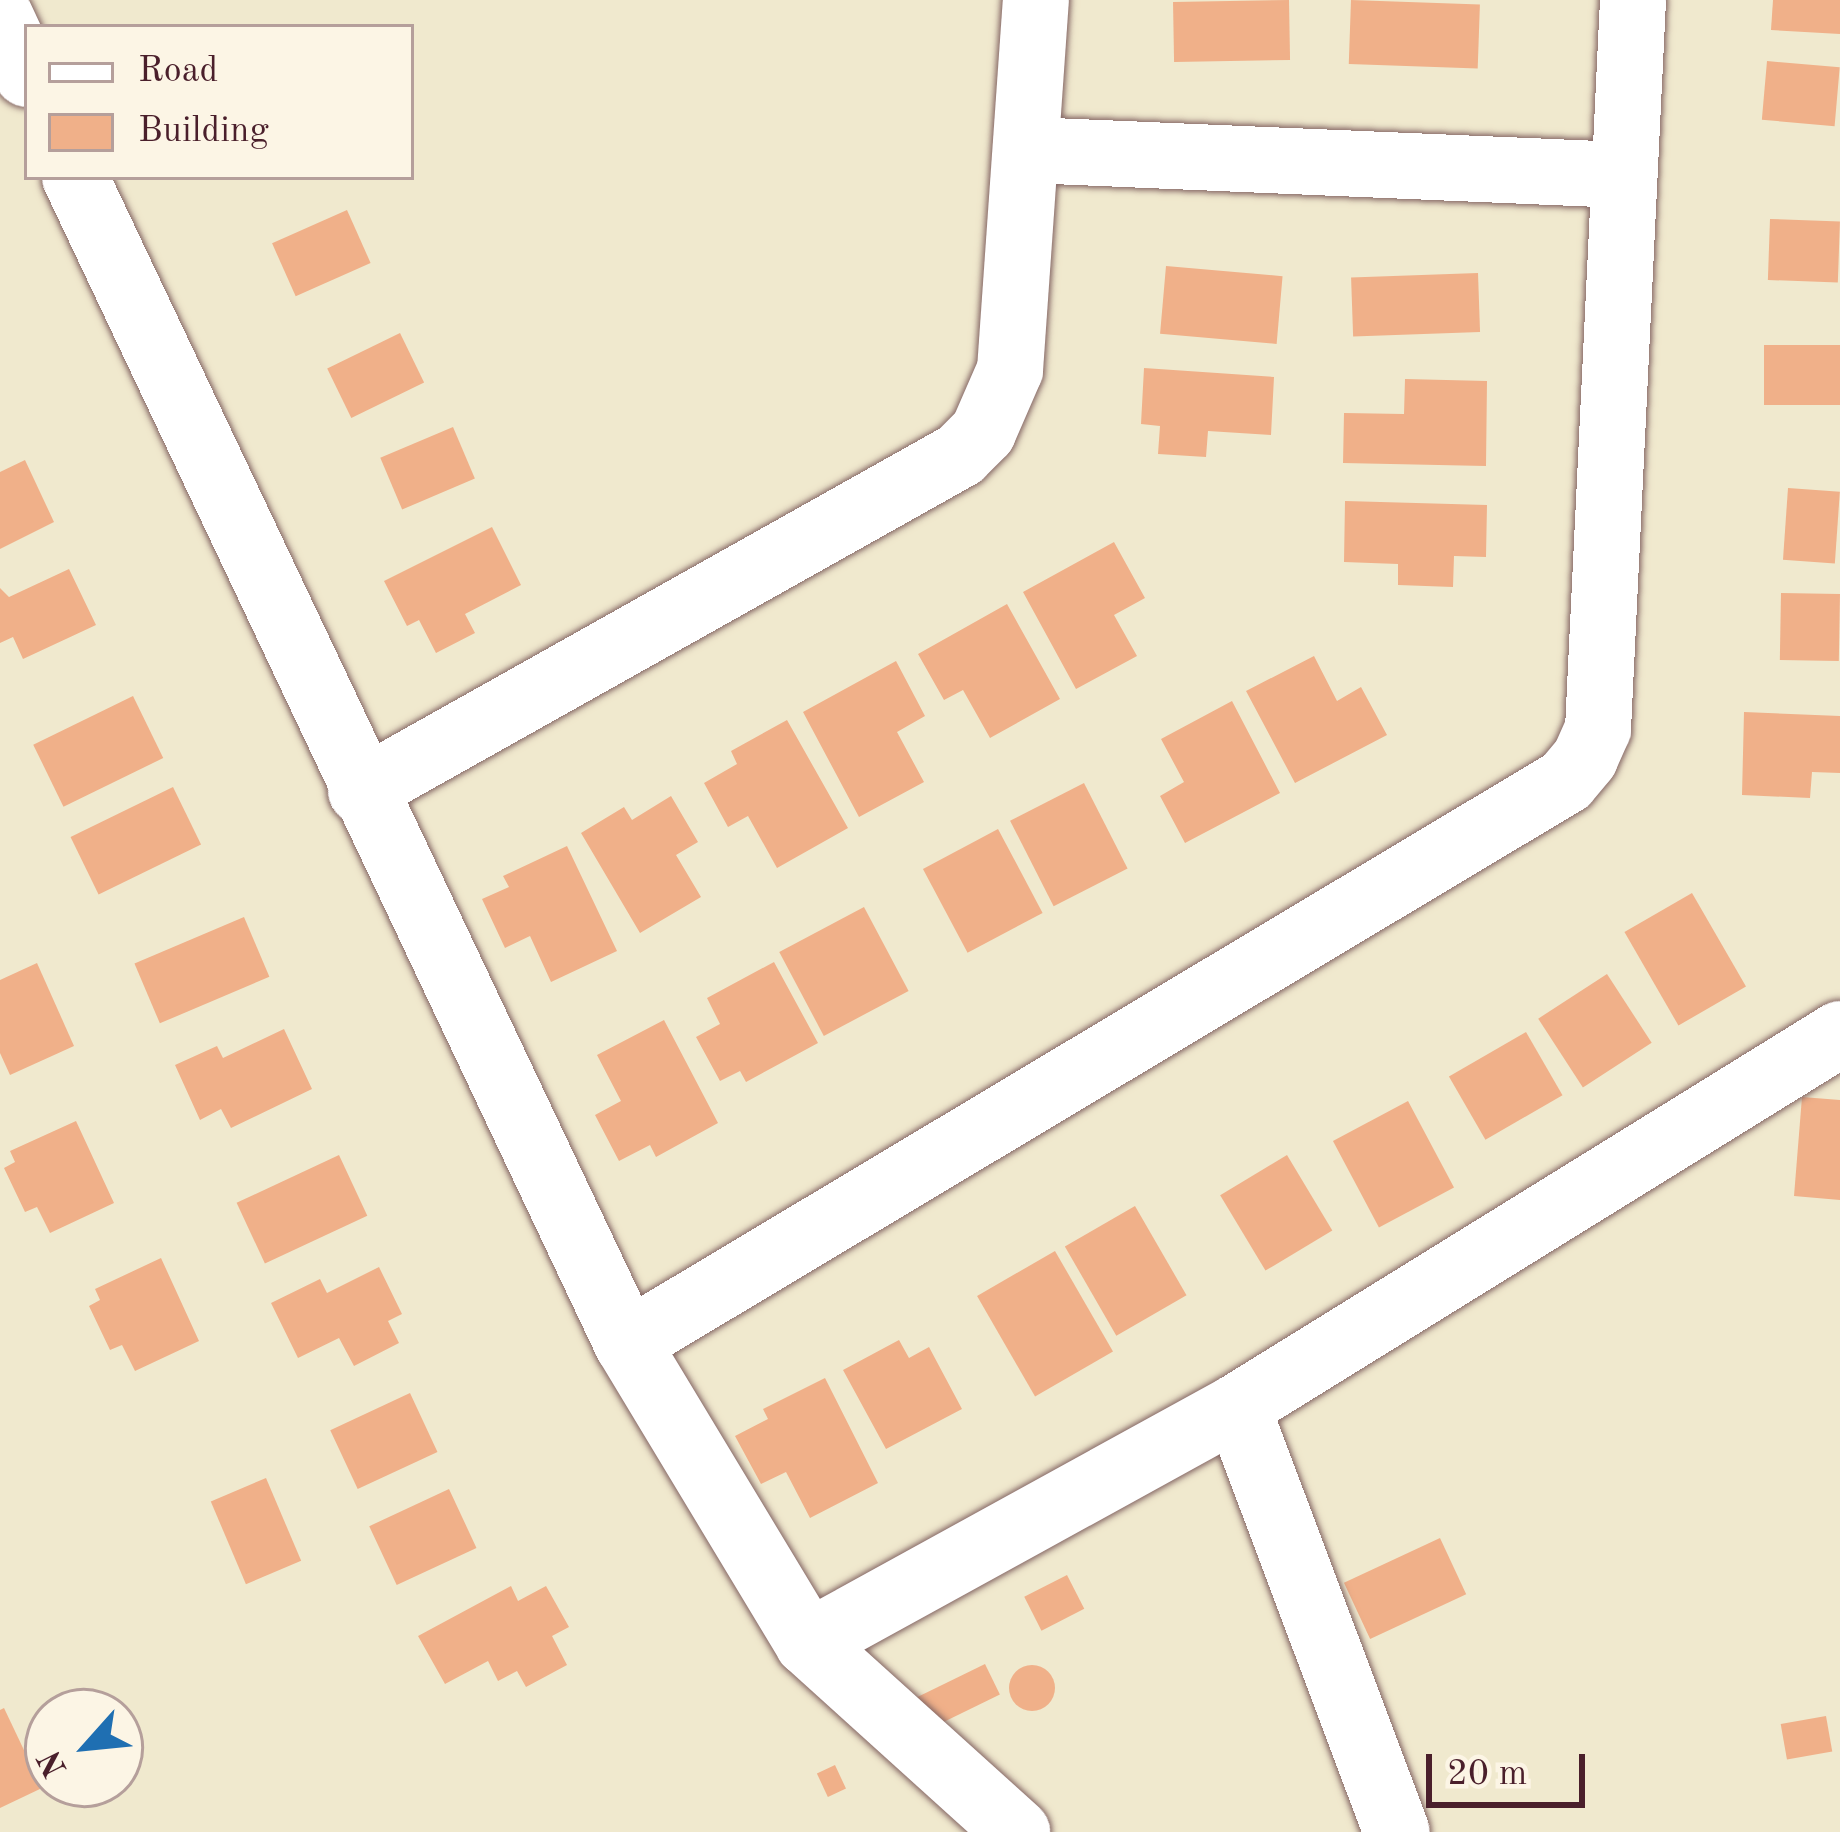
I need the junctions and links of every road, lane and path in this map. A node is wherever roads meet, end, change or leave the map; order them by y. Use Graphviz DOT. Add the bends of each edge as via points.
graph roads {
  1 [pos="1036,0"];
  2 [pos="1633,0"];
  3 [pos="0,16"];
  4 [pos="24,68"];
  5 [pos="1029,150"];
  6 [pos="1624,175"];
  7 [pos="76,180"];
  8 [pos="361,791"];
  9 [pos="1840,1034"];
  10 [pos="627,1342"];
  11 [pos="1237,1407"];
  12 [pos="808,1643"];
  13 [pos="1017,1832"];
  14 [pos="1397,1832"];
  1 -- 5 [label="street"];
  2 -- 6 [label="street"];
  3 -- 4 [label="street"];
  5 -- 6 [label="street"];
  5 -- 8 [label="street" via="1010,370 983,432 960,455"];
  6 -- 10 [label="street" via="1598,729 1576,770"];
  7 -- 8 [label="street"];
  8 -- 10 [label="street"];
  9 -- 11 [label="street"];
  10 -- 12 [label="street"];
  11 -- 12 [label="street"];
  11 -- 14 [label="street"];
  12 -- 13 [label="street"];
}
